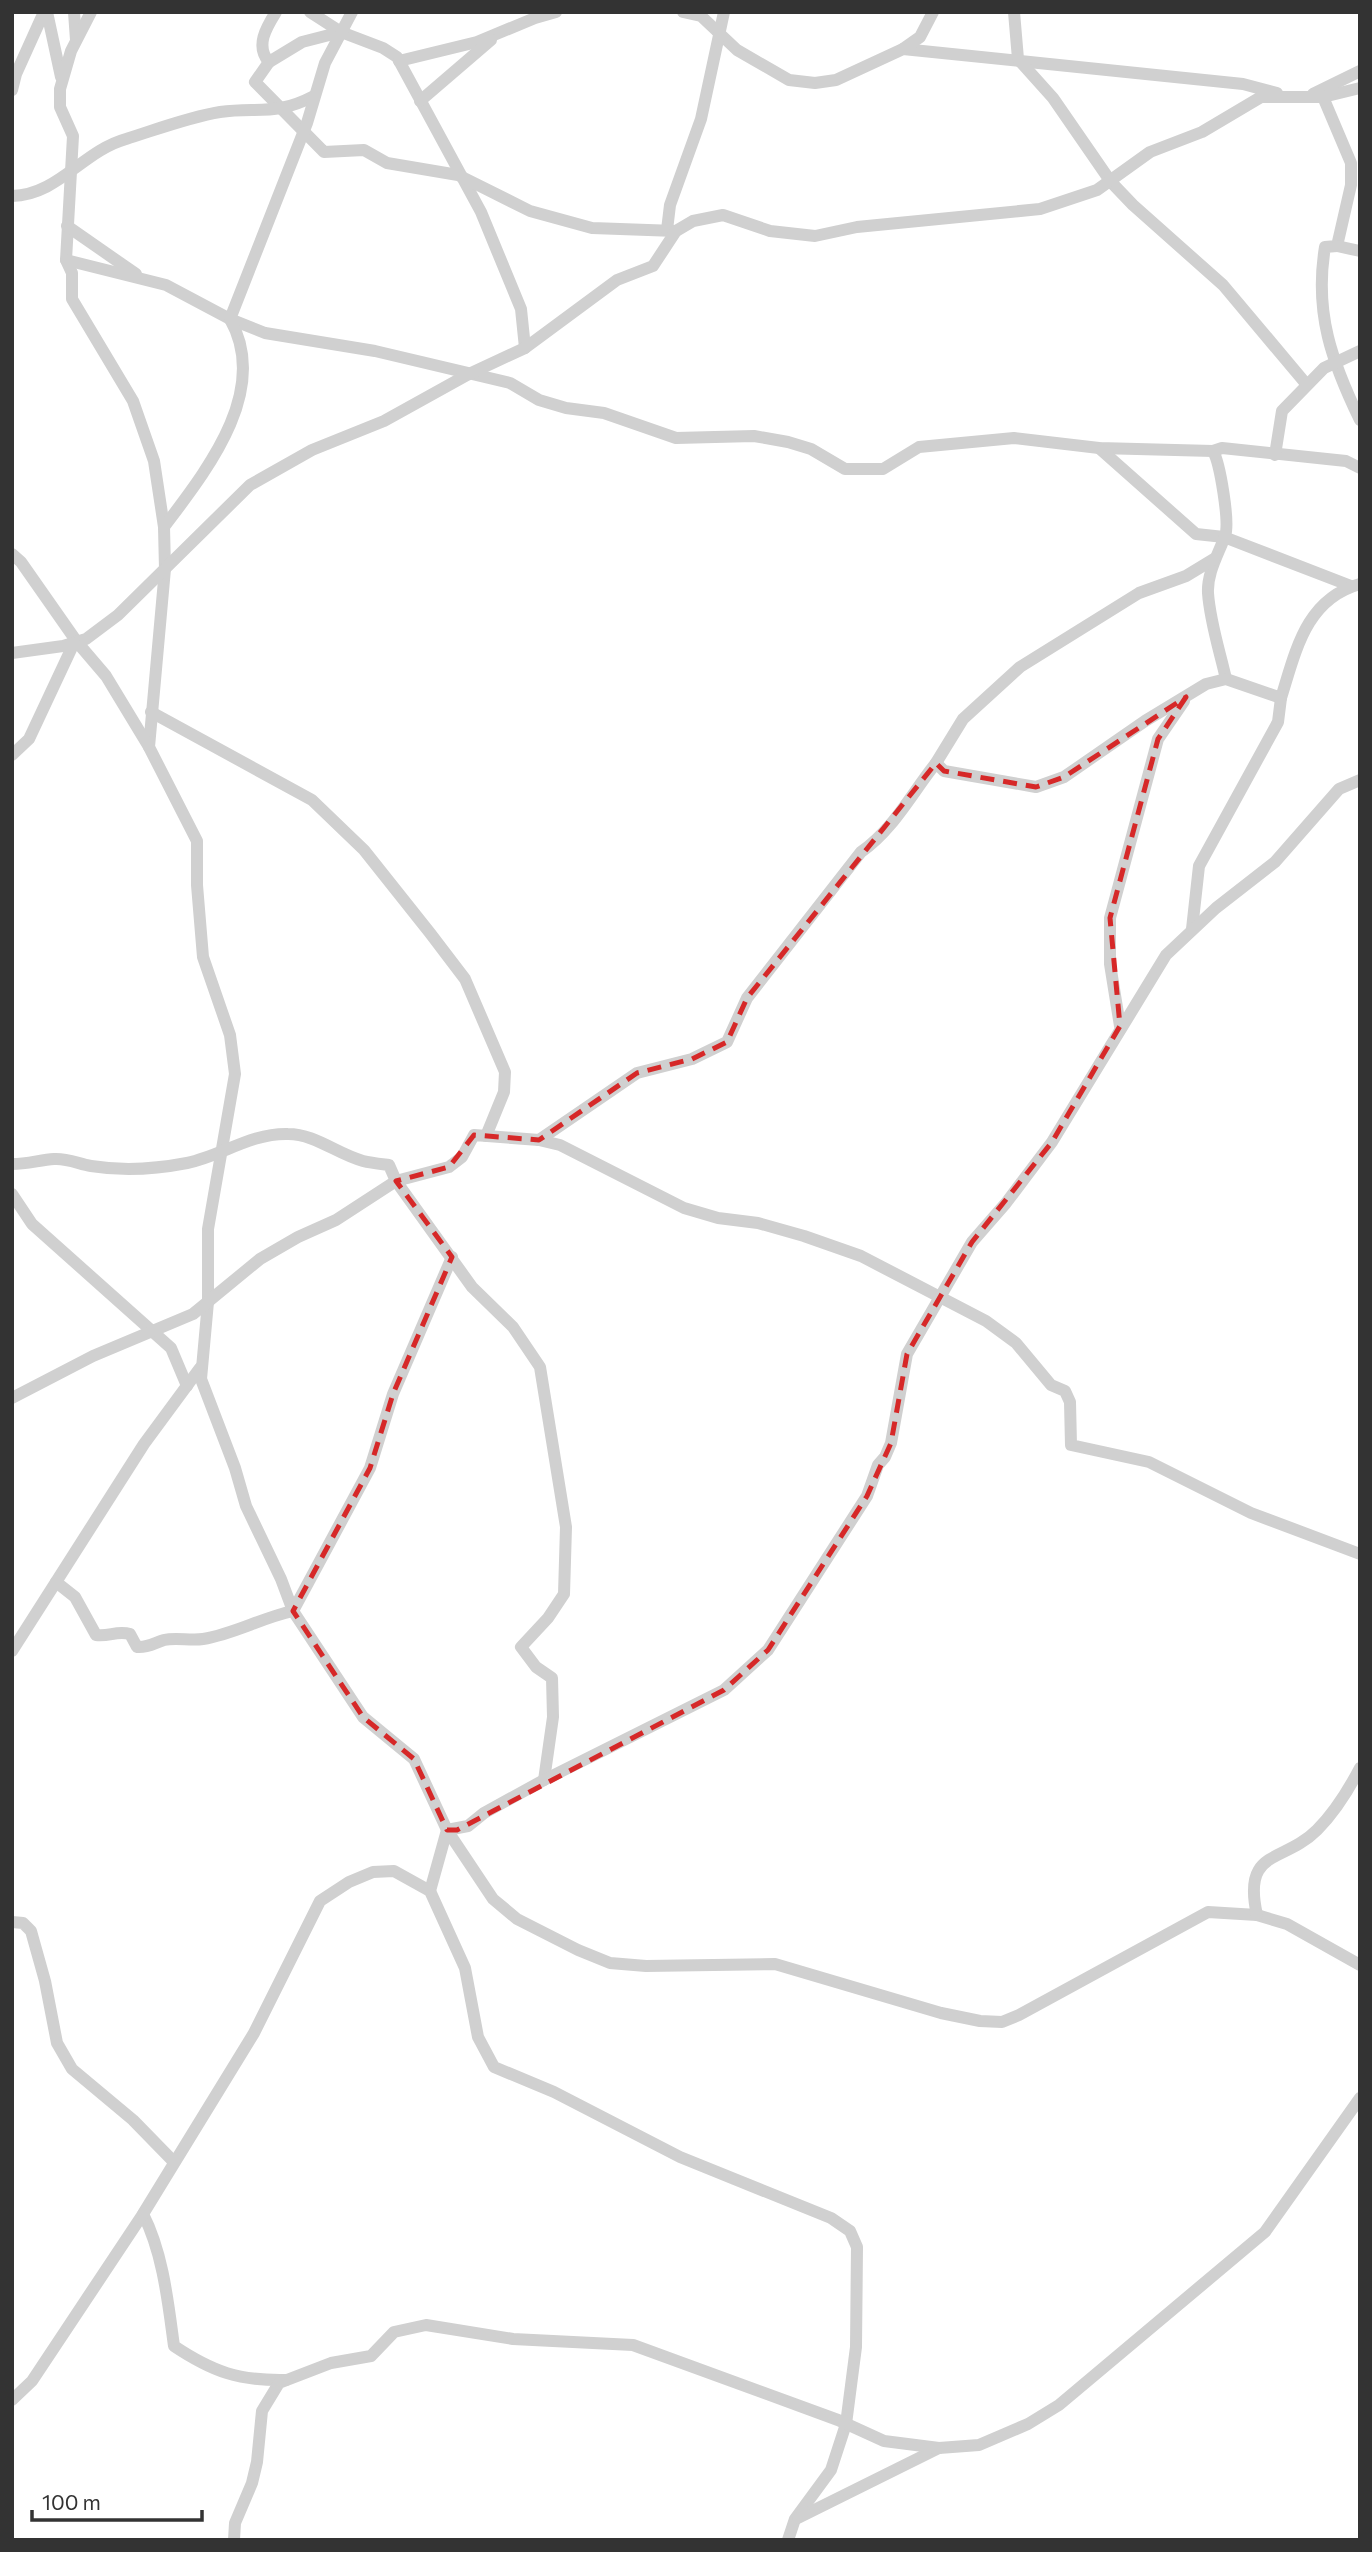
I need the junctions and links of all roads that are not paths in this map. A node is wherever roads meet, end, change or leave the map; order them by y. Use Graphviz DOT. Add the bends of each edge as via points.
graph roads {
  1 [pos="45,12"];
  2 [pos="74,12"];
  3 [pos="91,12"];
  4 [pos="276,12"];
  5 [pos="310,12"];
  6 [pos="352,12"];
  7 [pos="556,12"];
  8 [pos="683,12"];
  9 [pos="724,12"];
  10 [pos="933,12"];
  11 [pos="1014,12"];
  12 [pos="341,32"];
  13 [pos="499,33"];
  14 [pos="720,34"];
  15 [pos="76,40"];
  16 [pos="903,49"];
  17 [pos="399,61"];
  18 [pos="270,62"];
  19 [pos="1023,64"];
  20 [pos="1360,71"];
  21 [pos="61,81"];
  22 [pos="1360,88"];
  23 [pos="12,90"];
  24 [pos="1284,95"];
  25 [pos="314,96"];
  26 [pos="1309,96"];
  27 [pos="1323,97"];
  28 [pos="421,101"];
  29 [pos="281,110"];
  30 [pos="303,134"];
  31 [pos="70,171"];
  32 [pos="458,175"];
  33 [pos="1111,182"];
  34 [pos="12,195"];
  35 [pos="67,226"];
  36 [pos="672,230"];
  37 [pos="1337,246"];
  38 [pos="1360,251"];
  39 [pos="66,260"];
  40 [pos="145,281"];
  41 [pos="230,319"];
  42 [pos="525,348"];
  43 [pos="1360,351"];
  44 [pos="1333,363"];
  45 [pos="467,375"];
  46 [pos="1307,385"];
  47 [pos="1360,420"];
  48 [pos="1099,448"];
  49 [pos="1213,451"];
  50 [pos="1275,455"];
  51 [pos="1360,456"];
  52 [pos="1346,461"];
  53 [pos="1360,468"];
  54 [pos="164,527"];
  55 [pos="1224,537"];
  56 [pos="12,554"];
  57 [pos="1214,559"];
  58 [pos="165,569"];
  59 [pos="1355,585"];
  60 [pos="76,643"];
  61 [pos="12,653"];
  62 [pos="1226,679"];
  63 [pos="1186,698"];
  64 [pos="1281,698"];
  65 [pos="151,712"];
  66 [pos="149,747"];
  67 [pos="12,755"];
  68 [pos="936,763"];
  69 [pos="1360,780"];
  70 [pos="1192,929"];
  71 [pos="1120,1026"];
  72 [pos="486,1136"];
  73 [pos="539,1140"];
  74 [pos="222,1148"];
  75 [pos="12,1164"];
  76 [pos="396,1181"];
  77 [pos="12,1194"];
  78 [pos="452,1257"];
  79 [pos="941,1297"];
  80 [pos="208,1302"];
  81 [pos="155,1331"];
  82 [pos="200,1368"];
  83 [pos="187,1386"];
  84 [pos="12,1398"];
  85 [pos="1360,1554"];
  86 [pos="56,1582"];
  87 [pos="293,1611"];
  88 [pos="12,1651"];
  89 [pos="1360,1768"];
  90 [pos="544,1780"];
  91 [pos="447,1830"];
  92 [pos="430,1891"];
  93 [pos="1257,1916"];
  94 [pos="12,1922"];
  95 [pos="1360,1965"];
  96 [pos="1360,2098"];
  97 [pos="173,2161"];
  98 [pos="143,2214"];
  99 [pos="286,2380"];
  100 [pos="12,2400"];
  101 [pos="846,2424"];
  102 [pos="939,2448"];
  103 [pos="795,2519"];
  104 [pos="234,2540"];
  105 [pos="781,2540"];
  106 [pos="788,2540"];
  1 -- 21 [label="street"];
  1 -- 23 [label="street"];
  2 -- 15 [label="street"];
  3 -- 15 [label="street"];
  4 -- 18 [label="street" via="261,48"];
  5 -- 12 [label="street"];
  6 -- 12 [label="street"];
  7 -- 13 [label="street"];
  8 -- 14 [label="street" via="701,16"];
  9 -- 14 [label="street"];
  10 -- 16 [label="street" via="920,37"];
  11 -- 19 [label="street" via="1018,59"];
  12 -- 17 [label="street" via="395,54"];
  12 -- 18 [label="street" via="302,42"];
  12 -- 25 [label="street"];
  13 -- 17 [label="street" via="477,43"];
  13 -- 28 [label="street"];
  14 -- 16 [label="street" via="737,50 789,80 815,83 836,80"];
  14 -- 36 [label="street" via="701,119 670,205"];
  15 -- 21 [label="street"];
  16 -- 19 [label="street"];
  17 -- 28 [label="street"];
  18 -- 29 [label="street" via="255,82"];
  19 -- 24 [label="street" via="1243,84"];
  19 -- 33 [label="street" via="1053,98"];
  20 -- 26 [label="street"];
  21 -- 31 [label="street" via="60,107 72,136"];
  22 -- 27 [label="street"];
  24 -- 26 [label="street"];
  24 -- 33 [label="street" via="1261,97 1202,132 1150,152"];
  25 -- 29 [label="street"];
  25 -- 30 [label="street"];
  26 -- 27 [label="street"];
  27 -- 37 [label="street" via="1351,163 1351,185"];
  28 -- 32 [label="street"];
  29 -- 30 [label="street"];
  29 -- 31 [label="street" via="220,112 127,138"];
  30 -- 32 [label="street" via="324,152 364,150 387,163"];
  30 -- 41 [label="street"];
  31 -- 34 [label="street" via="56,184 30,195"];
  31 -- 35 [label="street"];
  32 -- 36 [label="street" via="530,211 592,228"];
  32 -- 42 [label="street" via="481,212 521,309"];
  33 -- 36 [label="street" via="1071,200 1017,214 857,227 815,236 770,231 710,215"];
  33 -- 46 [label="street" via="1223,285"];
  35 -- 39 [label="street"];
  35 -- 40 [label="street"];
  36 -- 42 [label="street" via="653,266 617,280"];
  37 -- 38 [label="street"];
  37 -- 44 [label="street" via="1325,247 1320,276"];
  39 -- 40 [label="street"];
  39 -- 54 [label="street" via="72,274 72,299 133,401 154,461"];
  40 -- 41 [label="street" via="166,285"];
  41 -- 45 [label="street" via="265,333 375,351"];
  41 -- 54 [label="street" via="242,339 239,408 198,481"];
  42 -- 45 [label="street"];
  43 -- 44 [label="street"];
  44 -- 46 [label="street"];
  44 -- 47 [label="street"];
  45 -- 48 [label="street" via="510,383 539,400 604,413 676,438 754,436 788,442 811,449 845,469 883,469 919,447 1014,438"];
  45 -- 58 [label="street" via="384,421 312,450 250,485"];
  46 -- 50 [label="street" via="1282,411"];
  48 -- 49 [label="street"];
  48 -- 55 [label="street" via="1196,534"];
  49 -- 50 [label="street" via="1222,448"];
  49 -- 55 [label="street" via="1221,481"];
  50 -- 52 [label="street"];
  51 -- 52 [label="street"];
  52 -- 53 [label="street"];
  54 -- 58 [label="street"];
  55 -- 57 [label="street"];
  55 -- 59 [label="street"];
  56 -- 60 [label="street"];
  57 -- 62 [label="street" via="1208,592"];
  57 -- 68 [label="street" via="1186,576 1139,593 1020,667 963,719"];
  58 -- 60 [label="street" via="118,615"];
  58 -- 65 [label="street"];
  59 -- 64 [label="street" via="1325,600 1314,613"];
  60 -- 61 [label="street"];
  60 -- 66 [label="street" via="106,676"];
  60 -- 67 [label="street" via="29,739"];
  62 -- 63 [label="street" via="1206,684"];
  62 -- 64 [label="street"];
  63 -- 68 [label="street" via="1064,777 1037,787 944,771"];
  63 -- 71 [label="street" via="1158,739 1110,918 1110,964"];
  64 -- 70 [label="street" via="1278,722 1199,866"];
  65 -- 66 [label="street"];
  65 -- 72 [label="street" via="313,800 364,850 430,933 465,979 505,1072 504,1092"];
  66 -- 74 [label="street" via="197,841 203,957 235,1056"];
  68 -- 73 [label="street" via="747,998 727,1042 692,1059 637,1073"];
  69 -- 70 [label="street" via="1339,789 1275,862"];
  70 -- 71 [label="street" via="1166,955 1139,1004"];
  71 -- 79 [label="street" via="1052,1142 972,1241"];
  72 -- 73 [label="street"];
  72 -- 76 [label="street" via="474,1135 462,1157 449,1167"];
  73 -- 79 [label="street" via="560,1145 684,1208 758,1223 838,1247"];
  74 -- 75 [label="street" via="211,1157 139,1169 54,1159"];
  74 -- 76 [label="street" via="289,1134 311,1138 363,1161 389,1165"];
  74 -- 80 [label="street" via="208,1229"];
  76 -- 78 [label="street"];
  76 -- 80 [label="street" via="336,1220 260,1259"];
  77 -- 81 [label="street" via="32,1224"];
  78 -- 87 [label="street" via="393,1394 370,1468"];
  78 -- 90 [label="street" via="472,1286 513,1327 540,1367 550,1416 566,1527 564,1594 521,1647 536,1667 552,1678 553,1717"];
  79 -- 85 [label="street" via="1016,1343 1051,1385 1065,1391 1070,1402 1071,1445 1160,1466 1251,1513"];
  79 -- 90 [label="street" via="906,1354 891,1444 867,1496 768,1650 724,1690"];
  80 -- 81 [label="street"];
  80 -- 82 [label="street"];
  81 -- 83 [label="street" via="171,1348"];
  81 -- 84 [label="street" via="93,1356"];
  82 -- 83 [label="street"];
  82 -- 87 [label="street" via="246,1506"];
  83 -- 86 [label="street" via="144,1444"];
  86 -- 87 [label="street" via="75,1597 96,1635 120,1630 130,1633 137,1647 200,1639"];
  86 -- 88 [label="street"];
  87 -- 91 [label="street" via="363,1717 414,1759"];
  89 -- 93 [label="street" via="1316,1831 1271,1856 1258,1872 1252,1892"];
  90 -- 91 [label="street" via="468,1826"];
  91 -- 92 [label="street"];
  91 -- 93 [label="street" via="493,1899 517,1919 610,1963 775,1964 980,2021 1002,2022 1019,2015 1208,1912"];
  92 -- 97 [label="street" via="394,1871 373,1872 320,1901 254,2033"];
  92 -- 101 [label="street" via="465,1968 478,2037 494,2067 554,2092 680,2157 831,2218 850,2231 857,2247 856,2347"];
  93 -- 95 [label="street" via="1287,1924"];
  94 -- 97 [label="street" via="23,1923 31,1931 57,2043 72,2069"];
  96 -- 102 [label="street" via="1265,2232 1242,2254 1059,2405 979,2445"];
  97 -- 98 [label="street"];
  98 -- 99 [label="street" via="154,2235 174,2346 217,2370 252,2381"];
  98 -- 100 [label="street" via="32,2381"];
  99 -- 101 [label="street" via="331,2363 371,2356 394,2332 426,2325 513,2339 633,2345"];
  99 -- 104 [label="street" via="268,2397 262,2411 257,2462 235,2524"];
  101 -- 102 [label="street" via="884,2441"];
  101 -- 103 [label="street" via="831,2470"];
  102 -- 103 [label="street"];
  103 -- 105 [label="street" via="789,2535"];
  103 -- 106 [label="street"];
}
